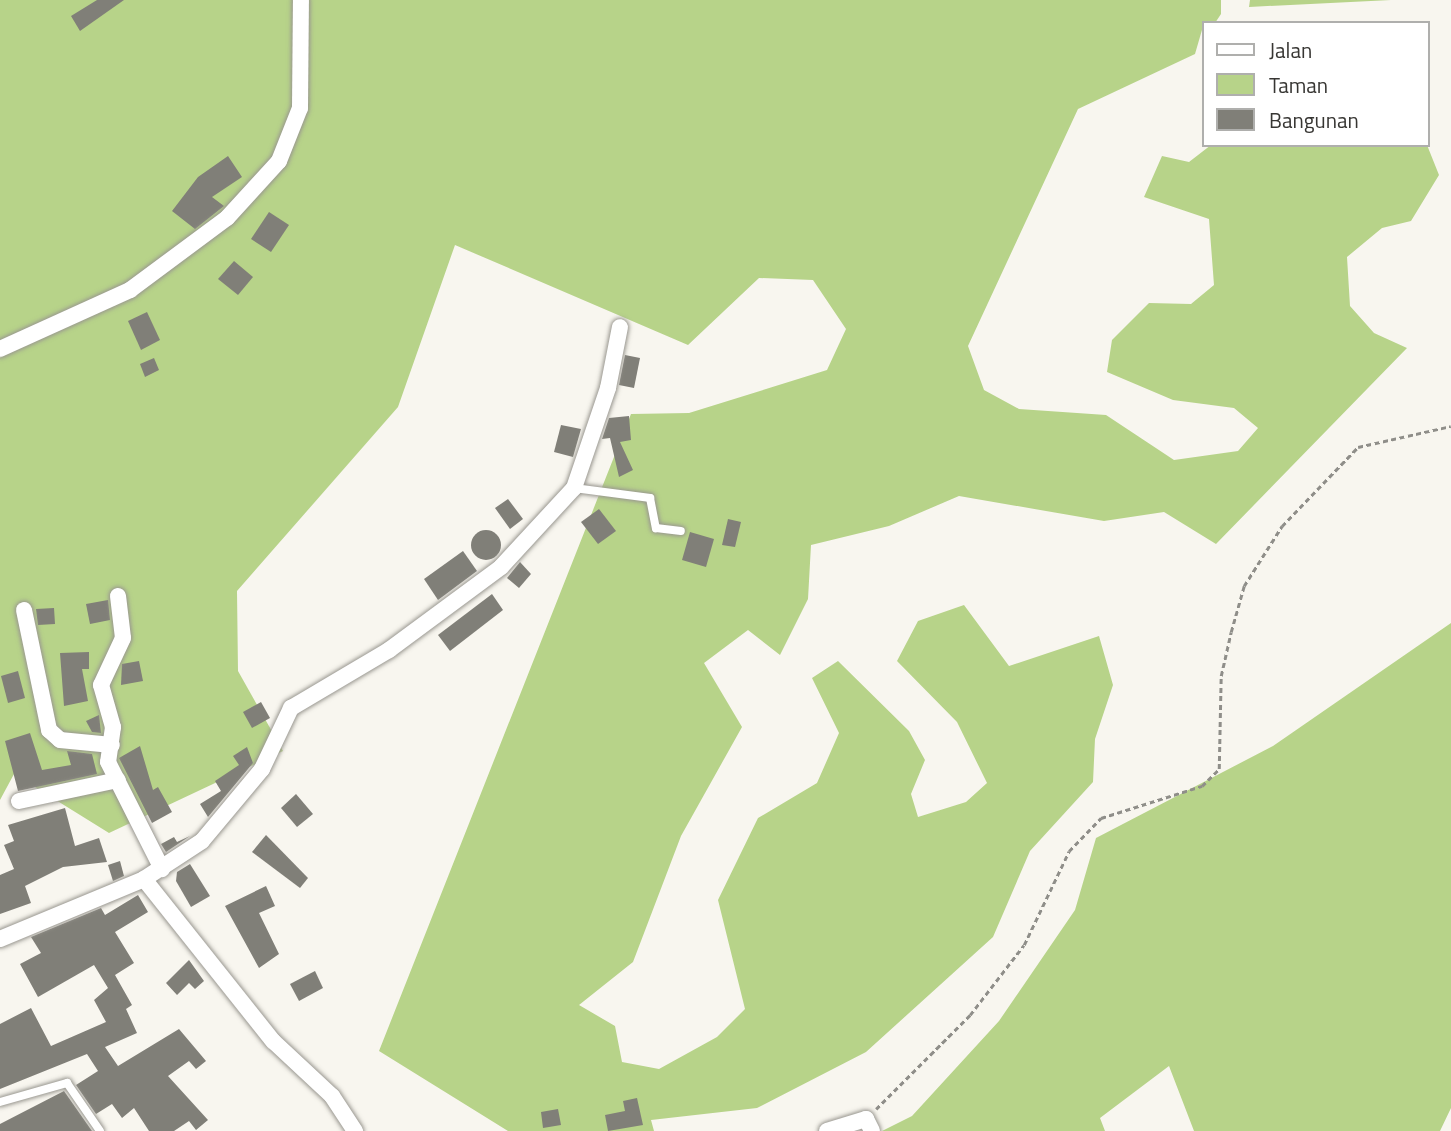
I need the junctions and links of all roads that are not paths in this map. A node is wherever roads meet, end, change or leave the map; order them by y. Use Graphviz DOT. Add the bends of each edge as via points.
graph roads {
  1 [pos="301,0"];
  2 [pos="620,327"];
  3 [pos="0,349"];
  4 [pos="574,488"];
  5 [pos="681,531"];
  6 [pos="118,596"];
  7 [pos="24,610"];
  8 [pos="112,745"];
  9 [pos="118,780"];
  10 [pos="19,801"];
  11 [pos="162,869"];
  12 [pos="144,879"];
  13 [pos="0,939"];
  14 [pos="0,1102"];
  15 [pos="869,1125"];
  16 [pos="100,1131"];
  17 [pos="355,1131"];
  18 [pos="827,1131"];
  1 -- 3 [label="street" via="300,108 279,161 227,218 130,290"];
  2 -- 4 [label="street" via="608,388"];
  4 -- 5 [label="lane" via="650,498 656,528"];
  4 -- 11 [label="street" via="458,603 291,708 262,769 231,812"];
  6 -- 8 [label="street" via="122,638 102,685"];
  7 -- 8 [label="street" via="49,730 60,740"];
  8 -- 9 [label="street" via="108,762"];
  9 -- 10 [label="street"];
  9 -- 11 [label="street"];
  11 -- 12 [label="street"];
  12 -- 13 [label="street"];
  12 -- 17 [label="street" via="272,1041 332,1096"];
  14 -- 16 [label="lane" via="67,1083"];
  15 -- 18 [label="street"];
}
